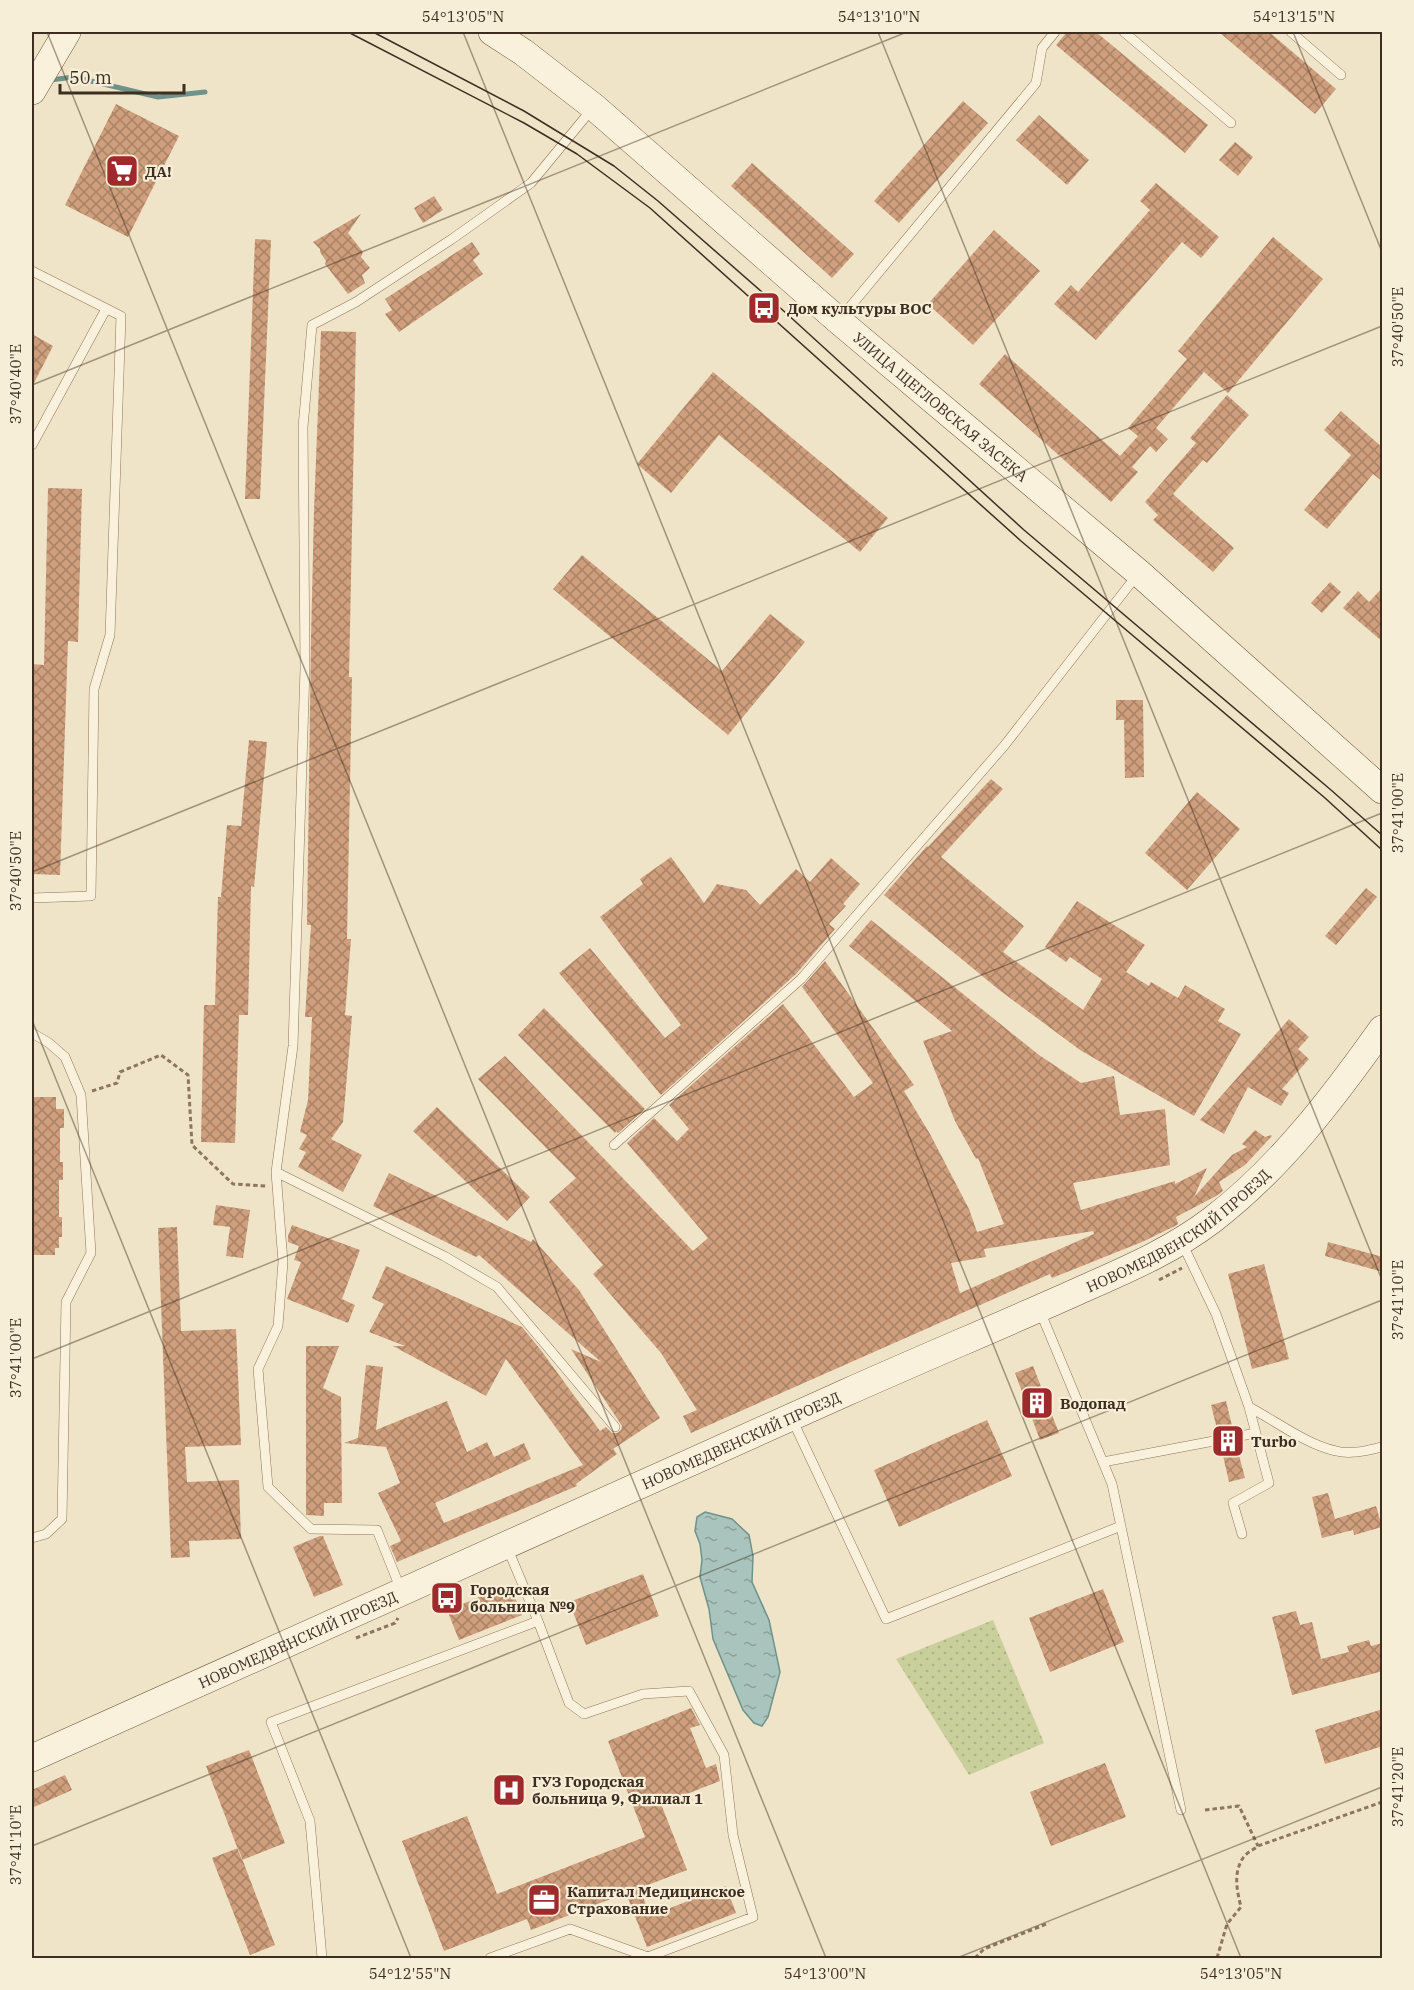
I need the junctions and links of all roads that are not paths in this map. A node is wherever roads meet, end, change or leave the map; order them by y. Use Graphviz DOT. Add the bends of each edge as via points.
graph roads {
  1 [pos="67,32"];
  2 [pos="492,32"];
  3 [pos="1055,32"];
  4 [pos="1125,32"];
  5 [pos="1291,32"];
  6 [pos="1341,75"];
  7 [pos="32,92"];
  8 [pos="594,107"];
  9 [pos="1231,123"];
  10 [pos="32,273"];
  11 [pos="106,309"];
  12 [pos="839,321"];
  13 [pos="32,445"];
  14 [pos="1139,573"];
  15 [pos="1383,790"];
  16 [pos="32,898"];
  17 [pos="1383,1029"];
  18 [pos="32,1033"];
  19 [pos="614,1145"];
  20 [pos="276,1172"];
  21 [pos="1181,1241"];
  22 [pos="1039,1308"];
  23 [pos="1250,1407"];
  24 [pos="791,1417"];
  25 [pos="615,1427"];
  26 [pos="1256,1433"];
  27 [pos="1383,1447"];
  28 [pos="1103,1462"];
  29 [pos="1121,1526"];
  30 [pos="1242,1534"];
  31 [pos="32,1538"];
  32 [pos="507,1545"];
  33 [pos="402,1592"];
  34 [pos="538,1622"];
  35 [pos="32,1758"];
  36 [pos="1181,1810"];
  37 [pos="322,1959"];
  38 [pos="490,1959"];
  1 -- 7 [label="street"];
  2 -- 8 [label="street, УЛИЦА ЩЕГЛОВСКАЯ ЗАСЕКА"];
  3 -- 12 [label="lane" via="1042,48 1036,83"];
  4 -- 9 [label="lane"];
  5 -- 6 [label="lane"];
  8 -- 12 [label="street, УЛИЦА ЩЕГЛОВСКАЯ ЗАСЕКА"];
  8 -- 20 [label="lane" via="531,183 356,302 312,325 303,427 305,668 293,1046"];
  10 -- 11 [label="lane"];
  11 -- 13 [label="lane"];
  11 -- 16 [label="lane" via="121,316 110,634 94,689 91,896"];
  12 -- 14 [label="street, УЛИЦА ЩЕГЛОВСКАЯ ЗАСЕКА"];
  14 -- 15 [label="street, УЛИЦА ЩЕГЛОВСКАЯ ЗАСЕКА"];
  14 -- 19 [label="lane" via="1004,746 801,979"];
  17 -- 21 [label="street, НОВОМЕДВЕНСКИЙ ПРОЕЗД" via="1298,1138 1244,1193"];
  18 -- 31 [label="lane" via="65,1057 81,1095 91,1253 66,1302 62,1519 45,1534"];
  20 -- 25 [label="lane" via="444,1256 497,1287"];
  20 -- 33 [label="lane" via="283,1262 278,1326 258,1369 268,1487 311,1529 377,1530"];
  21 -- 22 [label="street, НОВОМЕДВЕНСКИЙ ПРОЕЗД"];
  21 -- 23 [label="lane" via="1216,1314"];
  22 -- 24 [label="street, НОВОМЕДВЕНСКИЙ ПРОЕЗД"];
  22 -- 28 [label="lane"];
  23 -- 26 [label="lane"];
  23 -- 27 [label="lane" via="1318,1446 1338,1452"];
  24 -- 29 [label="lane" via="886,1619"];
  24 -- 32 [label="street, НОВОМЕДВЕНСКИЙ ПРОЕЗД"];
  26 -- 28 [label="lane"];
  26 -- 30 [label="lane" via="1269,1483 1233,1503"];
  28 -- 29 [label="lane"];
  29 -- 36 [label="lane"];
  32 -- 33 [label="street, НОВОМЕДВЕНСКИЙ ПРОЕЗД"];
  32 -- 34 [label="lane"];
  33 -- 35 [label="street, НОВОМЕДВЕНСКИЙ ПРОЕЗД"];
  34 -- 37 [label="lane" via="271,1722 310,1821"];
  34 -- 38 [label="lane" via="569,1703 584,1714 643,1694 689,1691 724,1755 733,1835 753,1917 648,1957 570,1929"];
}
